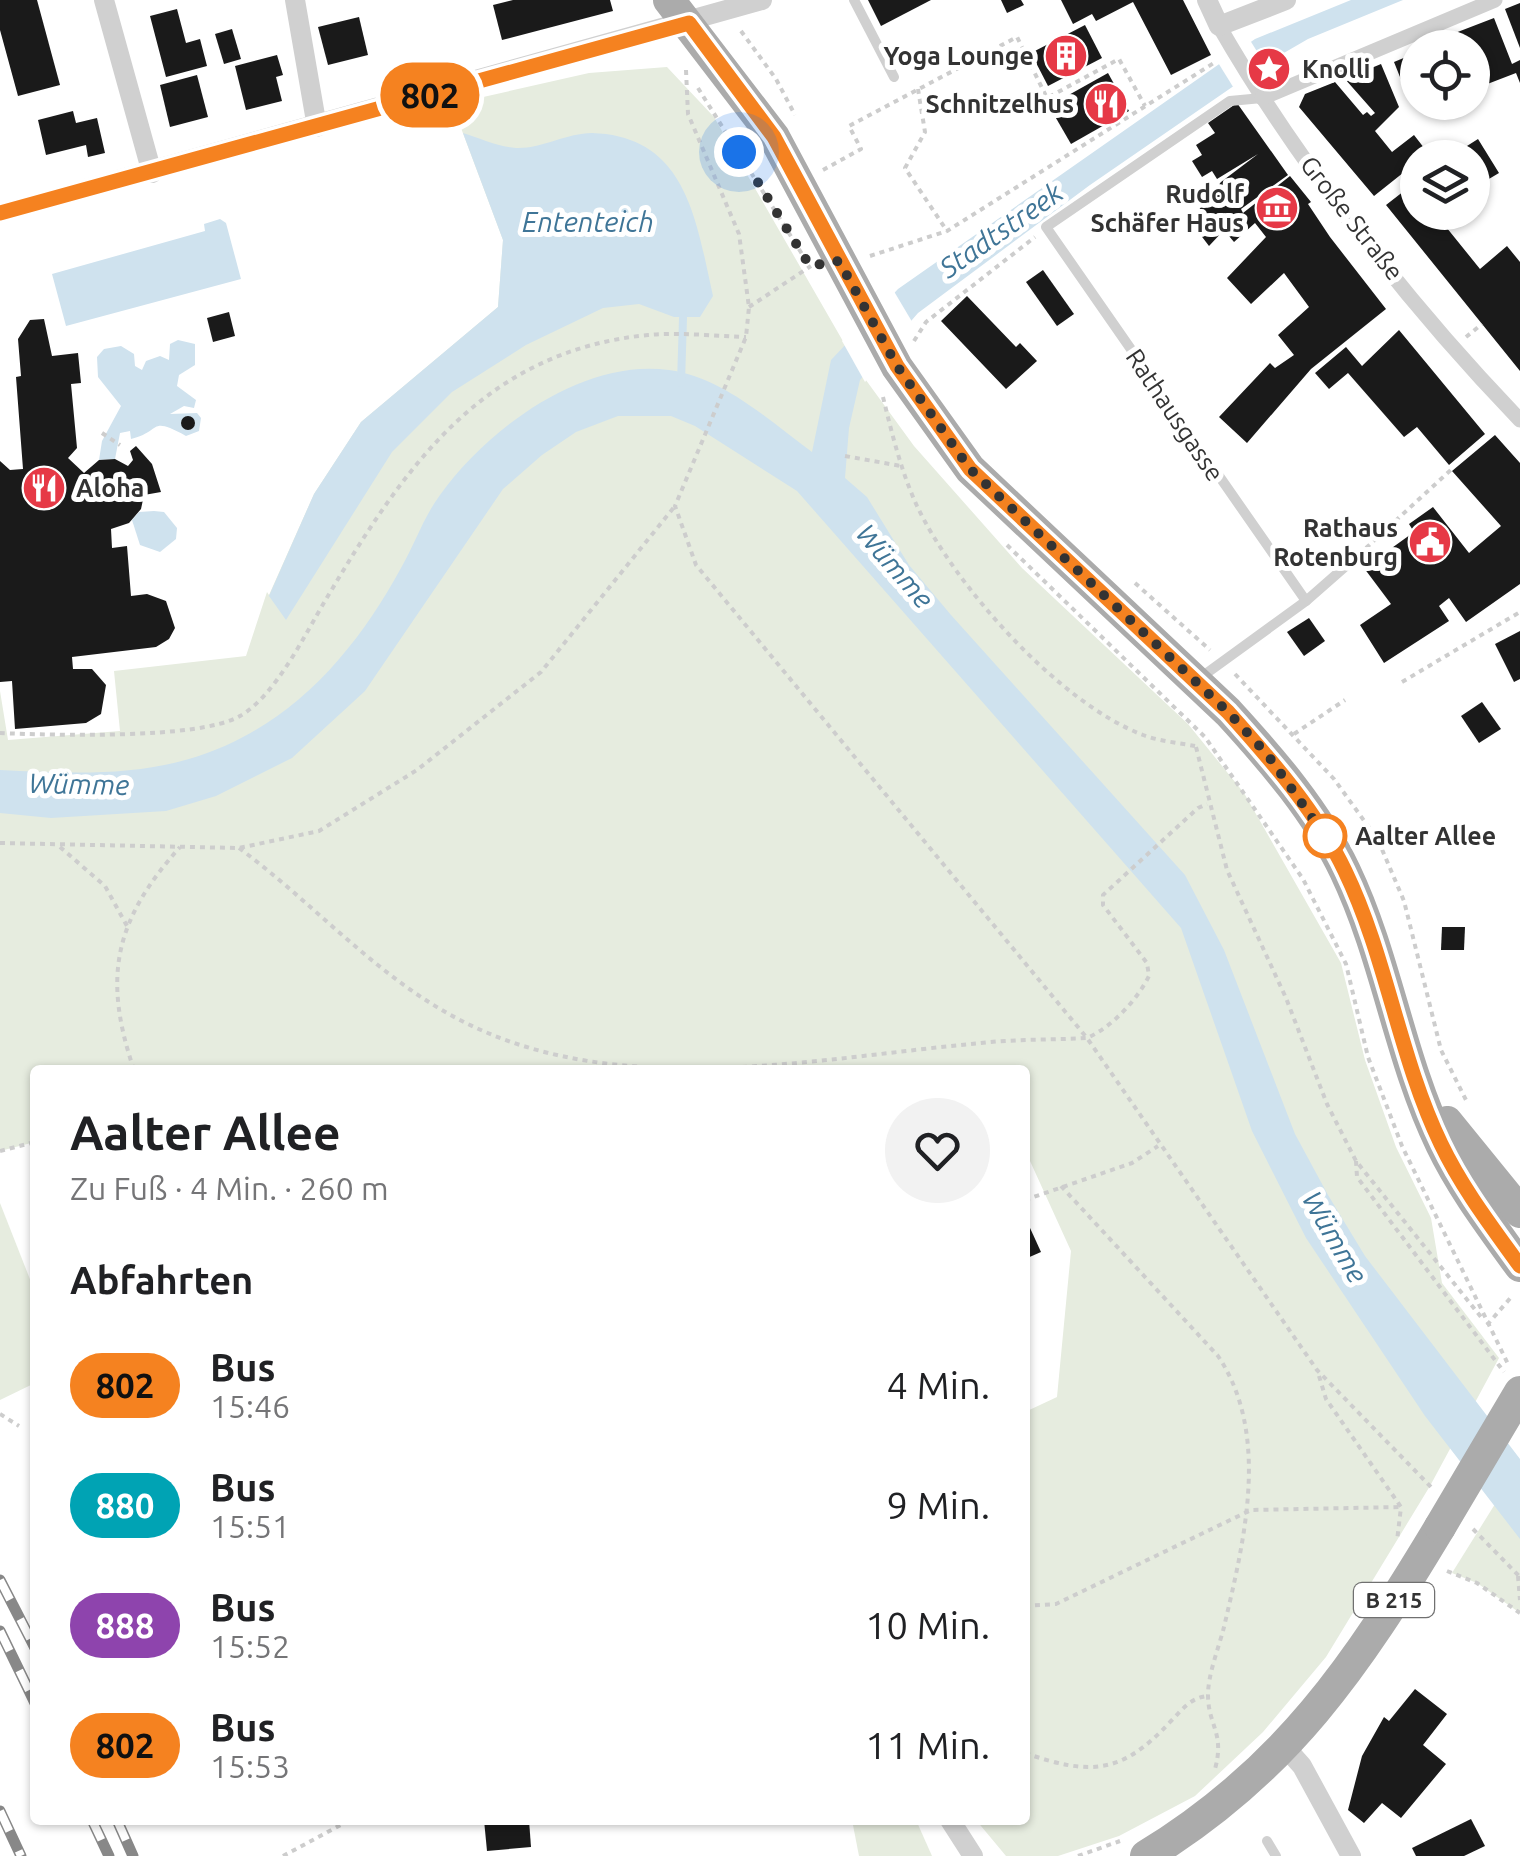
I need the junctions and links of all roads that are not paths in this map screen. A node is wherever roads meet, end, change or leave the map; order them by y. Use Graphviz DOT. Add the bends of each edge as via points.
graph roads {
  1 [pos="104,0"];
  2 [pos="295,0"];
  3 [pos="762,0"];
  4 [pos="854,0"];
  5 [pos="1207,0"];
  6 [pos="1286,0"];
  7 [pos="1496,0"];
  8 [pos="673,18"];
  9 [pos="1228,40"];
  10 [pos="894,77"];
  11 [pos="1260,94"];
  12 [pos="317,127"];
  13 [pos="152,174"];
  14 [pos="0,212"];
  15 [pos="1520,420"];
  16 [pos="1355,558"];
  17 [pos="1306,601"];
  18 [pos="1195,682"];
  19 [pos="1498,1187"];
  20 [pos="1520,1212"];
  21 [pos="1520,1266"];
  22 [pos="1513,1380"];
  23 [pos="1286,1748"];
  24 [pos="953,1825"];
  25 [pos="1267,1841"];
  26 [pos="972,1856"];
  27 [pos="1146,1856"];
  28 [pos="1276,1856"];
  29 [pos="1352,1856"];
  1 -- 13 [label="street"];
  2 -- 12 [label="street"];
  3 -- 8 [label="street"];
  4 -- 10 [label="lane"];
  5 -- 9 [label="street, Große Straße"];
  6 -- 9 [label="street"];
  7 -- 11 [label="street"];
  8 -- 12 [label="street"];
  8 -- 18 [label="main road" via="774,137 822,269 857,296 970,469"];
  9 -- 11 [label="street, Große Straße"];
  11 -- 15 [label="street, Große Straße" via="1430,318"];
  11 -- 17 [label="lane, Rathausgasse" via="1230,101 1046,228"];
  12 -- 13 [label="street"];
  13 -- 14 [label="street"];
  16 -- 17 [label="lane"];
  17 -- 18 [label="lane"];
  18 -- 19 [label="main road" via="1267,754 1321,828 1345,870 1441,1144"];
  19 -- 20 [label="main road"];
  19 -- 21 [label="main road"];
  22 -- 23 [label="main road, B 215, bridge" via="1448,1515 1348,1672"];
  23 -- 27 [label="main road, B 215" via="1232,1798"];
  23 -- 29 [label="street"];
  24 -- 26 [label="street"];
  25 -- 28 [label="lane"];
}
